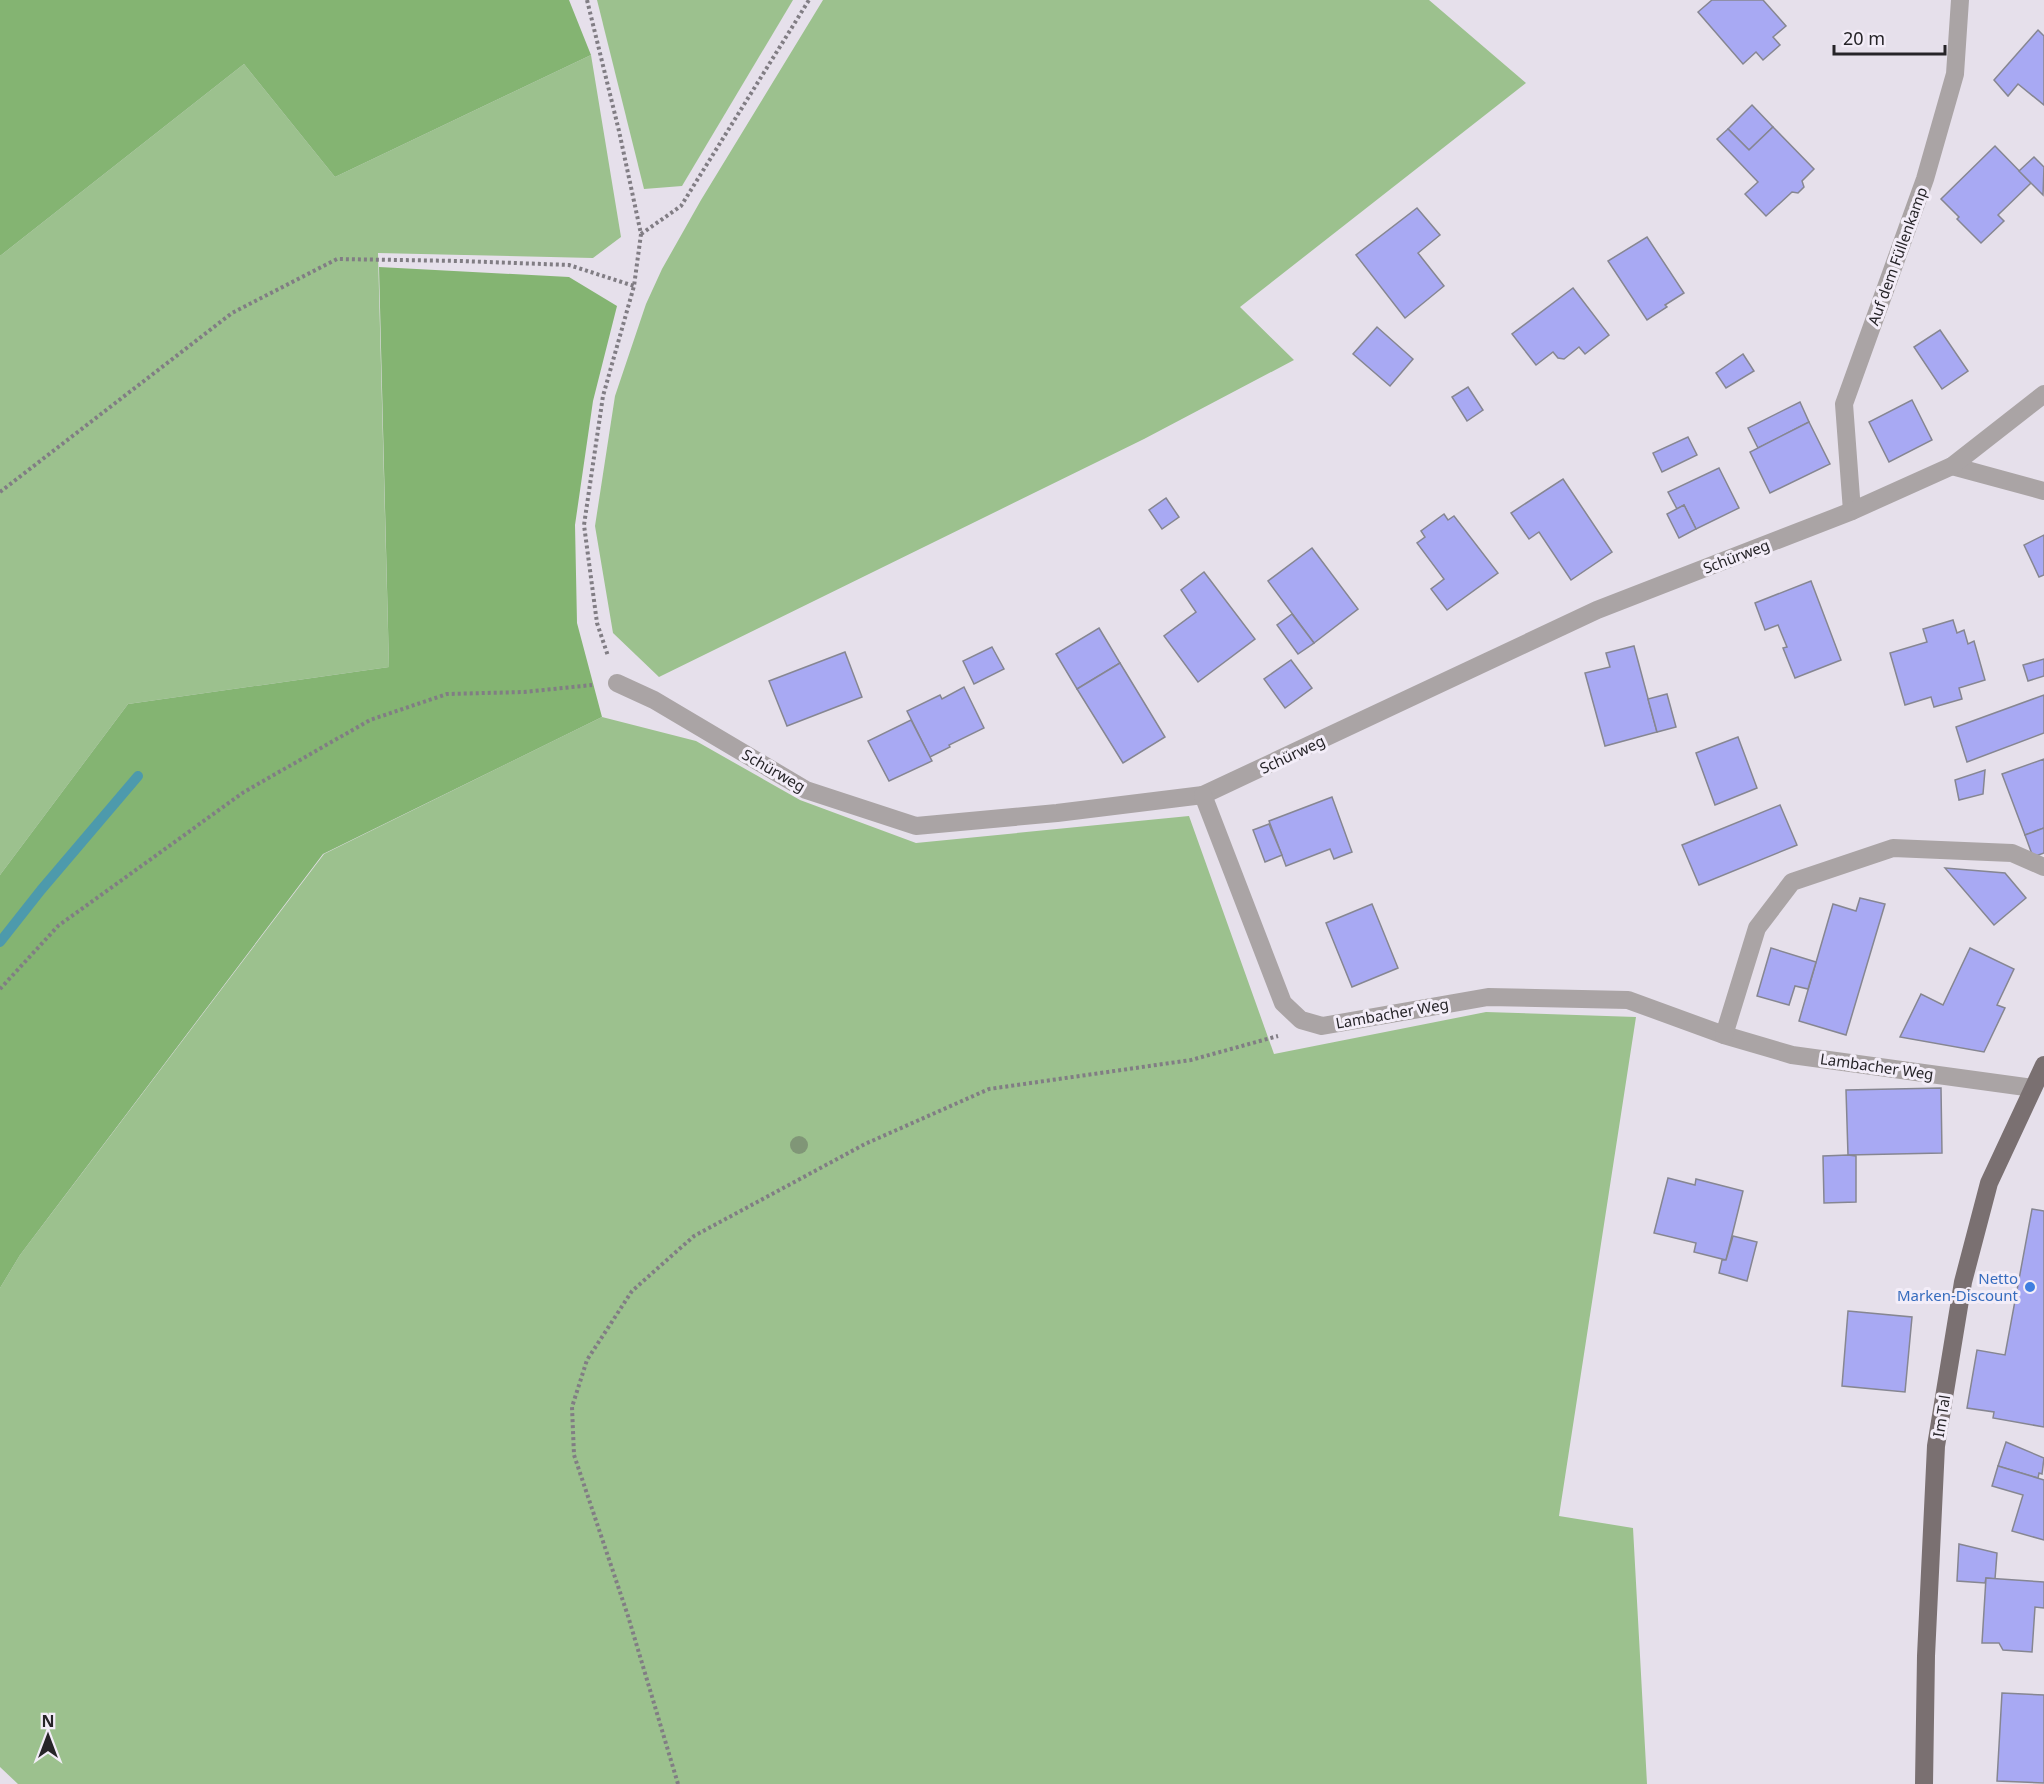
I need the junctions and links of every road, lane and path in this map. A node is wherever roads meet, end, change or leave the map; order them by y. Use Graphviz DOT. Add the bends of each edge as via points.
graph roads {
  1 [pos="587,0"];
  2 [pos="809,0"];
  3 [pos="1960,0"];
  4 [pos="640,234"];
  5 [pos="634,286"];
  6 [pos="2044,394"];
  7 [pos="1952,466"];
  8 [pos="2044,491"];
  9 [pos="0,492"];
  10 [pos="1852,511"];
  11 [pos="617,682"];
  12 [pos="1203,795"];
  13 [pos="2044,867"];
  14 [pos="0,989"];
  15 [pos="1300,1020"];
  16 [pos="1724,1035"];
  17 [pos="2044,1065"];
  18 [pos="2033,1088"];
  19 [pos="678,1784"];
  20 [pos="1924,1784"];
  1 -- 4 [label="path"];
  2 -- 4 [label="path" via="681,206"];
  3 -- 10 [label="street, Auf dem Füllenkamp" via="1955,74 1925,179 1844,404"];
  4 -- 5 [label="path"];
  5 -- 9 [label="path" via="569,265 337,259 232,313"];
  5 -- 11 [label="path" via="603,396 584,525 597,623"];
  6 -- 7 [label="street, Schürweg"];
  7 -- 8 [label="street"];
  7 -- 10 [label="street, Schürweg"];
  10 -- 12 [label="street, Schürweg" via="1597,610"];
  11 -- 12 [label="street, Schürweg" via="806,790 916,826"];
  11 -- 14 [label="path" via="524,692 447,694 370,720 244,792 58,926"];
  12 -- 15 [label="street" via="1283,1003"];
  13 -- 16 [label="street" via="2012,853 1893,848 1792,882 1757,928"];
  15 -- 16 [label="street, Lambacher Weg" via="1322,1026 1488,997 1628,1000"];
  15 -- 19 [label="path" via="1281,1035 1191,1060 989,1089 865,1144 694,1236 632,1291 586,1360 572,1407 574,1455"];
  16 -- 18 [label="street, Lambacher Weg" via="1792,1055"];
  17 -- 18 [label="main road, Im Tal"];
  18 -- 20 [label="main road, Im Tal" via="1989,1183 1963,1282 1938,1434 1926,1645"];
}
